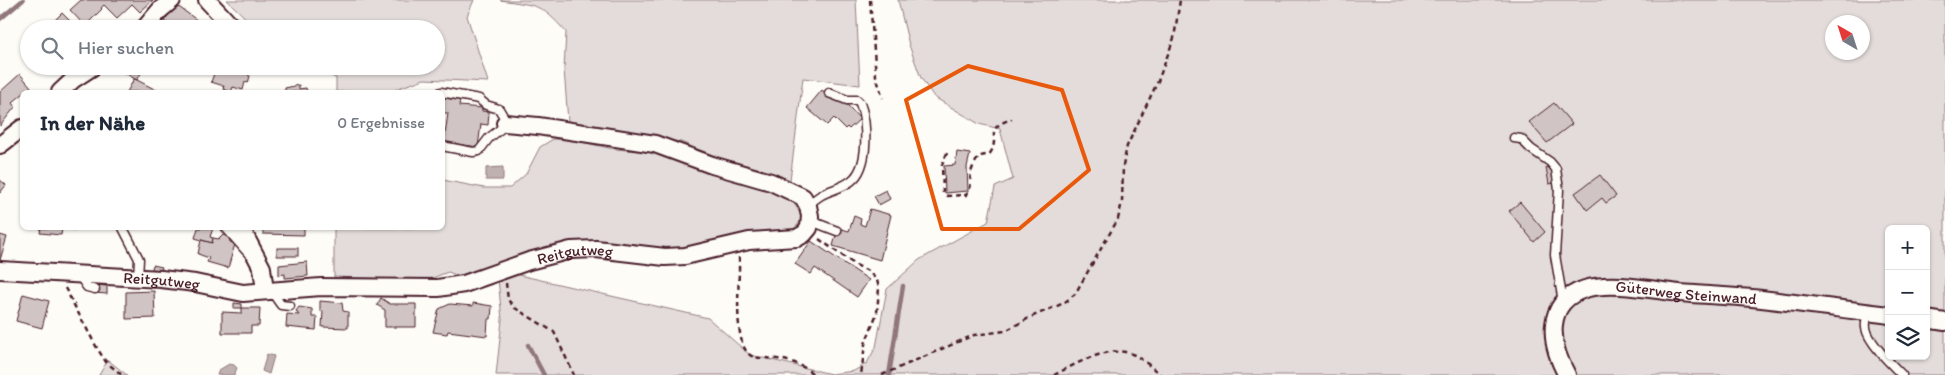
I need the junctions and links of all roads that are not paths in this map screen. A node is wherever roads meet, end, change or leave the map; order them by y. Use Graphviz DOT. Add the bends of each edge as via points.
graph roads {
  1 [pos="172,0"];
  2 [pos="207,0"];
  3 [pos="152,20"];
  4 [pos="226,20"];
  5 [pos="80,75"];
  6 [pos="62,90"];
  7 [pos="445,93"];
  8 [pos="829,93"];
  9 [pos="505,123"];
  10 [pos="20,130"];
  11 [pos="1514,138"];
  12 [pos="0,145"];
  13 [pos="445,147"];
  14 [pos="809,219"];
  15 [pos="124,230"];
  16 [pos="228,230"];
  17 [pos="243,230"];
  18 [pos="837,231"];
  19 [pos="258,258"];
  20 [pos="0,270"];
  21 [pos="79,275"];
  22 [pos="138,278"];
  23 [pos="95,289"];
  24 [pos="270,291"];
  25 [pos="1563,302"];
  26 [pos="290,306"];
  27 [pos="1868,312"];
  28 [pos="1885,314"];
  29 [pos="1930,320"];
  30 [pos="1945,322"];
  31 [pos="1567,375"];
  32 [pos="1902,375"];
  1 -- 3 [label="street"];
  2 -- 4 [label="street"];
  5 -- 6 [label="street"];
  7 -- 9 [label="lane" via="479,99 499,109"];
  8 -- 14 [label="lane" via="860,103 866,132 863,159 853,180 818,195"];
  9 -- 13 [label="lane" via="477,152"];
  9 -- 14 [label="street" via="655,144 800,195"];
  10 -- 12 [label="street"];
  11 -- 25 [label="lane" via="1521,139 1556,169 1559,190 1555,255"];
  14 -- 18 [label="lane"];
  14 -- 24 [label="street, Reitgutweg" via="801,236 738,243 679,257 596,249 571,250 446,287"];
  15 -- 22 [label="lane" via="139,259"];
  16 -- 19 [label="lane" via="246,252"];
  17 -- 19 [label="street"];
  19 -- 24 [label="street"];
  20 -- 21 [label="street, Reitgutweg"];
  21 -- 22 [label="street, Reitgutweg"];
  21 -- 23 [label="lane" via="87,286"];
  22 -- 24 [label="street, Reitgutweg" via="192,282 234,292"];
  24 -- 26 [label="lane" via="281,305"];
  25 -- 27 [label="street, Güterweg Steinwand" via="1585,289 1610,287 1751,298"];
  25 -- 31 [label="street" via="1555,318 1554,343"];
  27 -- 28 [label="street, Güterweg Steinwand"];
  27 -- 32 [label="lane" via="1867,332"];
  29 -- 30 [label="street"];
}
